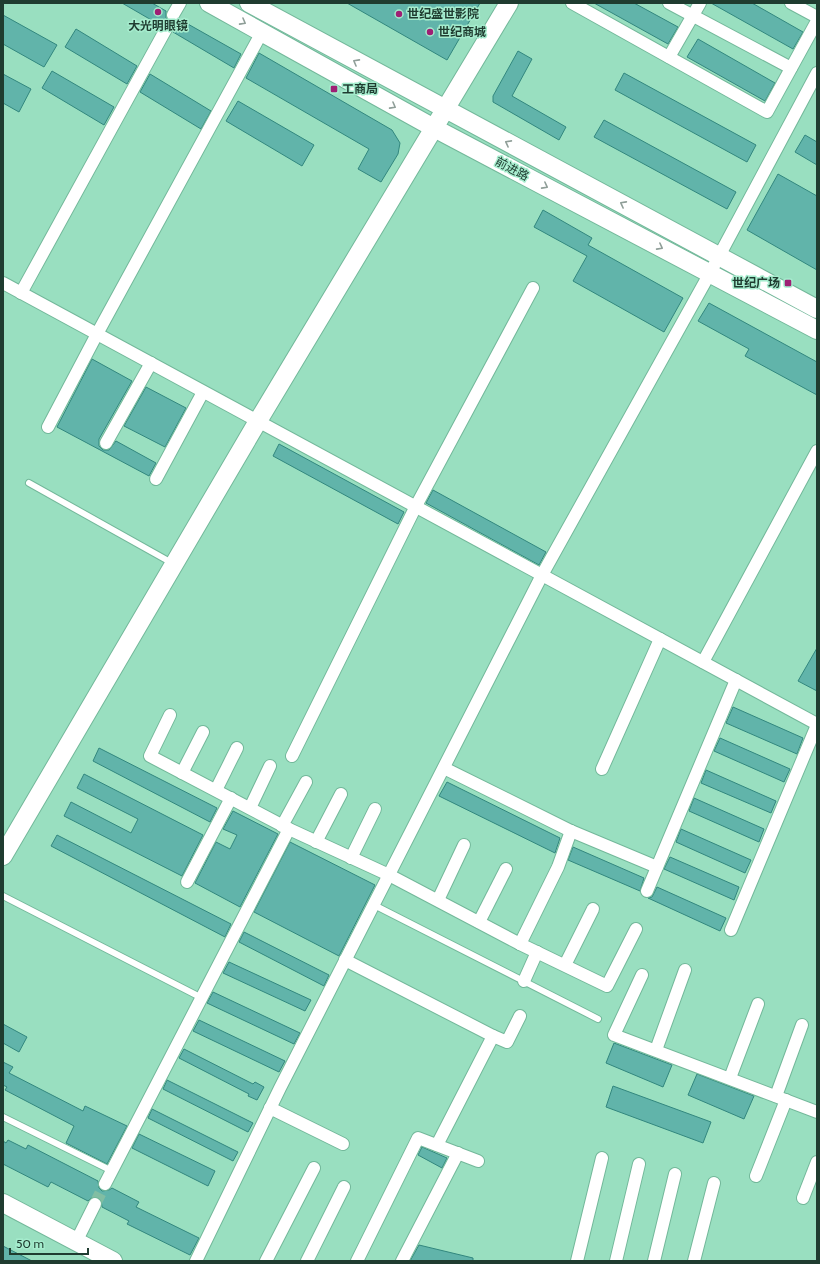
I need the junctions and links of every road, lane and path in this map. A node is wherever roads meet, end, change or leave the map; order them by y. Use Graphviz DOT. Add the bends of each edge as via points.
graph roads {
  1 [pos="180,3"];
  2 [pos="209,3"];
  3 [pos="249,3"];
  4 [pos="509,3"];
  5 [pos="572,3"];
  6 [pos="669,3"];
  7 [pos="700,3"];
  8 [pos="791,3"];
  9 [pos="173,15"];
  10 [pos="693,16"];
  11 [pos="817,17"];
  12 [pos="817,21"];
  13 [pos="166,29"];
  14 [pos="262,32"];
  15 [pos="669,57"];
  16 [pos="791,68"];
  17 [pos="817,73"];
  18 [pos="446,109"];
  19 [pos="434,128"];
  20 [pos="719,256"];
  21 [pos="710,273"];
  22 [pos="3,283"];
  23 [pos="533,288"];
  24 [pos="21,293"];
  25 [pos="817,309"];
  26 [pos="817,330"];
  27 [pos="97,334"];
  28 [pos="151,363"];
  29 [pos="203,392"];
  30 [pos="258,421"];
  31 [pos="48,427"];
  32 [pos="106,443"];
  33 [pos="817,451"];
  34 [pos="156,479"];
  35 [pos="29,483"];
  36 [pos="416,506"];
  37 [pos="174,564"];
  38 [pos="542,575"];
  39 [pos="660,639"];
  40 [pos="703,662"];
  41 [pos="736,680"];
  42 [pos="170,715"];
  43 [pos="817,725"];
  44 [pos="203,732"];
  45 [pos="238,748"];
  46 [pos="292,756"];
  47 [pos="270,766"];
  48 [pos="444,768"];
  49 [pos="602,769"];
  50 [pos="182,773"];
  51 [pos="306,782"];
  52 [pos="216,790"];
  53 [pos="342,794"];
  54 [pos="231,798"];
  55 [pos="250,808"];
  56 [pos="375,809"];
  57 [pos="285,828"];
  58 [pos="571,830"];
  59 [pos="316,842"];
  60 [pos="464,845"];
  61 [pos="3,856"];
  62 [pos="351,858"];
  63 [pos="657,867"];
  64 [pos="506,869"];
  65 [pos="389,875"];
  66 [pos="187,882"];
  67 [pos="647,891"];
  68 [pos="3,896"];
  69 [pos="438,900"];
  70 [pos="374,905"];
  71 [pos="593,909"];
  72 [pos="479,922"];
  73 [pos="636,929"];
  74 [pos="731,930"];
  75 [pos="520,944"];
  76 [pos="537,952"];
  77 [pos="346,960"];
  78 [pos="565,965"];
  79 [pos="685,970"];
  80 [pos="642,975"];
  81 [pos="524,981"];
  82 [pos="202,998"];
  83 [pos="758,1004"];
  84 [pos="520,1016"];
  85 [pos="598,1019"];
  86 [pos="802,1025"];
  87 [pos="493,1036"];
  88 [pos="656,1050"];
  89 [pos="730,1078"];
  90 [pos="781,1098"];
  91 [pos="270,1108"];
  92 [pos="817,1112"];
  93 [pos="3,1117"];
  94 [pos="343,1144"];
  95 [pos="437,1145"];
  96 [pos="458,1153"];
  97 [pos="602,1158"];
  98 [pos="478,1161"];
  99 [pos="817,1162"];
  100 [pos="639,1164"];
  101 [pos="314,1168"];
  102 [pos="112,1171"];
  103 [pos="675,1174"];
  104 [pos="756,1176"];
  105 [pos="714,1183"];
  106 [pos="105,1184"];
  107 [pos="344,1187"];
  108 [pos="803,1198"];
  109 [pos="3,1203"];
  110 [pos="95,1204"];
  111 [pos="76,1242"];
  112 [pos="113,1261"];
  113 [pos="196,1261"];
  114 [pos="266,1261"];
  115 [pos="307,1261"];
  116 [pos="357,1261"];
  117 [pos="402,1261"];
  118 [pos="577,1261"];
  119 [pos="616,1261"];
  120 [pos="654,1261"];
  121 [pos="694,1261"];
  1 -- 9 [label="street"];
  2 -- 14 [label="main road, 前进路, one-way"];
  18 -- 3 [label="main road, 前进路, one-way"];
  4 -- 18 [label="main road"];
  5 -- 15 [label="street"];
  6 -- 10 [label="street"];
  7 -- 10 [label="street"];
  8 -- 11 [label="street"];
  10 -- 15 [label="street"];
  10 -- 16 [label="street"];
  12 -- 16 [label="street"];
  13 -- 24 [label="street"];
  14 -- 19 [label="main road, 前进路, one-way"];
  14 -- 27 [label="street"];
  15 -- 16 [label="street" via="767,112"];
  17 -- 20 [label="street"];
  18 -- 19 [label="main road"];
  20 -- 18 [label="main road, 前进路, one-way"];
  19 -- 21 [label="main road, 前进路, one-way"];
  19 -- 30 [label="main road"];
  20 -- 21 [label="street"];
  20 -- 25 [label="main road, 前进路"];
  21 -- 26 [label="main road, 前进路"];
  21 -- 38 [label="street"];
  22 -- 24 [label="street"];
  23 -- 36 [label="street"];
  24 -- 27 [label="street"];
  27 -- 28 [label="street"];
  27 -- 31 [label="street"];
  28 -- 29 [label="street"];
  28 -- 32 [label="street"];
  29 -- 30 [label="street"];
  29 -- 34 [label="street"];
  30 -- 36 [label="street"];
  30 -- 37 [label="main road"];
  33 -- 40 [label="street"];
  35 -- 37 [label="lane"];
  36 -- 38 [label="street"];
  36 -- 46 [label="street"];
  37 -- 61 [label="main road"];
  38 -- 39 [label="street"];
  38 -- 48 [label="street"];
  39 -- 40 [label="street"];
  39 -- 49 [label="street"];
  40 -- 41 [label="street"];
  41 -- 43 [label="street"];
  41 -- 63 [label="street"];
  42 -- 50 [label="street" via="150,756"];
  43 -- 74 [label="street"];
  44 -- 50 [label="street"];
  45 -- 52 [label="street"];
  47 -- 55 [label="street"];
  48 -- 58 [label="street"];
  48 -- 65 [label="street"];
  50 -- 52 [label="street"];
  51 -- 57 [label="street"];
  52 -- 54 [label="street"];
  53 -- 59 [label="street"];
  54 -- 55 [label="street"];
  54 -- 66 [label="street"];
  55 -- 57 [label="street"];
  56 -- 62 [label="street"];
  57 -- 59 [label="street"];
  57 -- 82 [label="street"];
  58 -- 63 [label="street"];
  58 -- 75 [label="street" via="558,867"];
  59 -- 62 [label="street"];
  60 -- 69 [label="street"];
  62 -- 65 [label="street"];
  63 -- 67 [label="street"];
  64 -- 72 [label="street"];
  65 -- 69 [label="street"];
  65 -- 70 [label="street"];
  68 -- 82 [label="lane"];
  69 -- 72 [label="street"];
  70 -- 77 [label="street"];
  70 -- 81 [label="lane"];
  71 -- 78 [label="street"];
  72 -- 75 [label="street"];
  73 -- 78 [label="street" via="607,986"];
  75 -- 76 [label="street"];
  76 -- 78 [label="street"];
  76 -- 81 [label="street"];
  77 -- 87 [label="street"];
  77 -- 91 [label="street"];
  79 -- 88 [label="street"];
  80 -- 88 [label="street" via="614,1035"];
  81 -- 85 [label="lane"];
  82 -- 102 [label="street"];
  83 -- 89 [label="street"];
  84 -- 87 [label="street" via="507,1042"];
  86 -- 90 [label="street"];
  87 -- 95 [label="street"];
  88 -- 89 [label="street"];
  89 -- 90 [label="street"];
  90 -- 92 [label="street"];
  90 -- 104 [label="street"];
  91 -- 94 [label="street"];
  91 -- 113 [label="street"];
  93 -- 102 [label="lane"];
  95 -- 96 [label="street"];
  95 -- 116 [label="street" via="418,1138"];
  96 -- 98 [label="street"];
  96 -- 117 [label="street"];
  97 -- 118 [label="street"];
  99 -- 108 [label="street"];
  100 -- 119 [label="street"];
  101 -- 114 [label="street"];
  102 -- 106 [label="street"];
  103 -- 120 [label="street"];
  105 -- 121 [label="street"];
  107 -- 115 [label="street"];
  109 -- 111 [label="main road"];
  110 -- 111 [label="street"];
  111 -- 112 [label="main road"];
}
